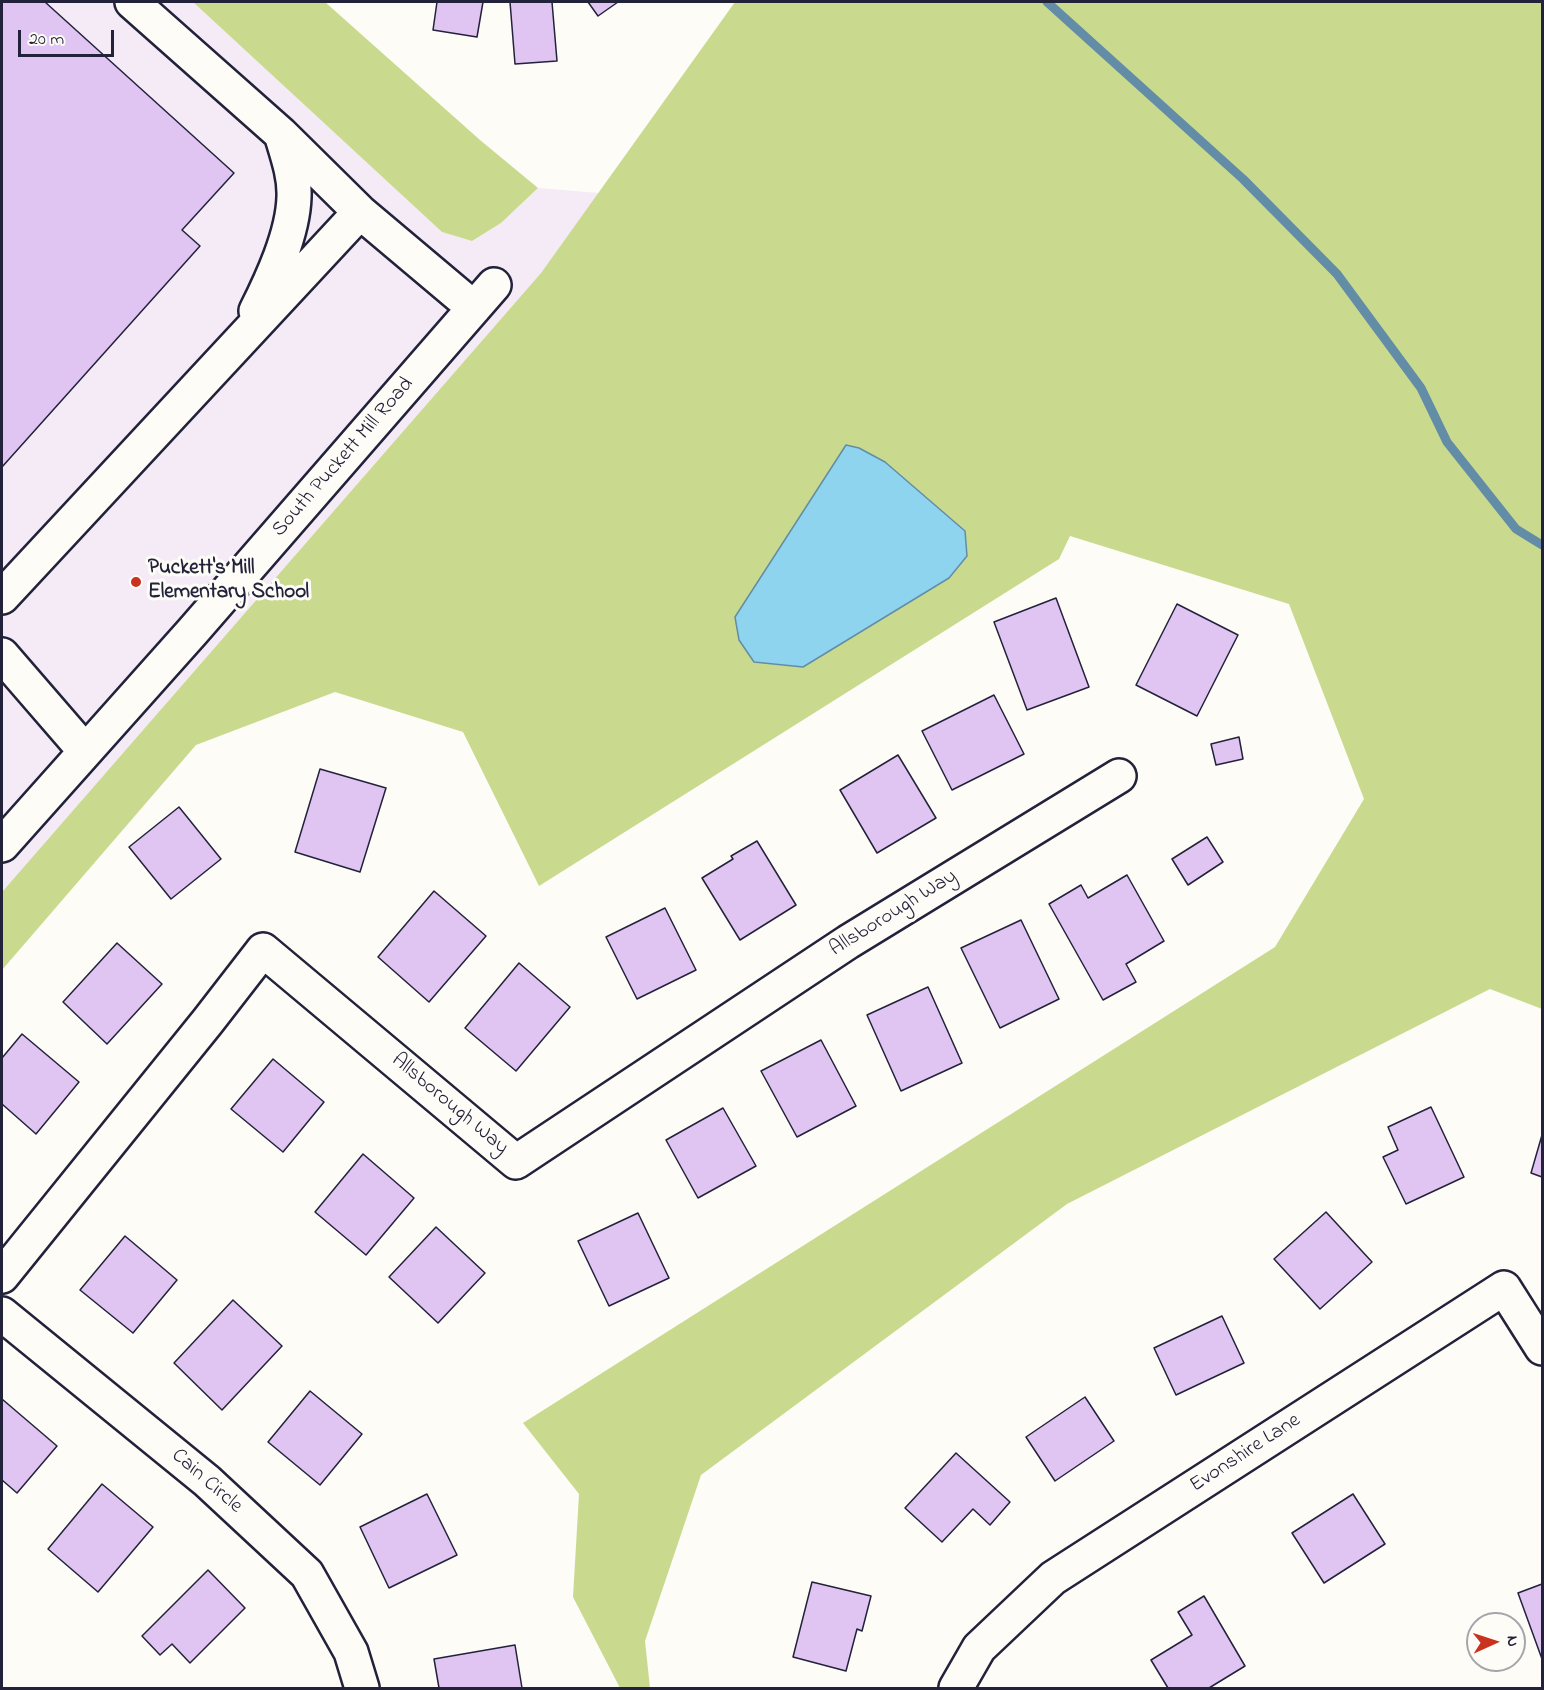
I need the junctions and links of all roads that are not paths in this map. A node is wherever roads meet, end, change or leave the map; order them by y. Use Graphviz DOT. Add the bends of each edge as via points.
graph roads {
  1 [pos="132,2"];
  2 [pos="281,134"];
  3 [pos="360,212"];
  4 [pos="230,352"];
  5 [pos="2,597"];
  6 [pos="2,655"];
  7 [pos="86,752"];
  8 [pos="1119,776"];
  9 [pos="2,845"];
  10 [pos="2,1276"];
  11 [pos="2,1314"];
  12 [pos="1542,1348"];
  13 [pos="362,1689"];
  14 [pos="956,1689"];
  1 -- 2 [label="street"];
  2 -- 3 [label="street"];
  2 -- 4 [label="street" via="292,172 291,220 268,287"];
  3 -- 4 [label="street"];
  3 -- 7 [label="street, South Puckett Mill Road" via="484,296"];
  4 -- 5 [label="street"];
  6 -- 7 [label="street"];
  7 -- 9 [label="street, South Puckett Mill Road"];
  8 -- 10 [label="street, Allsborough Way" via="848,942 516,1162 263,950"];
  11 -- 13 [label="street, Cain Circle" via="207,1481 307,1574 351,1652"];
  12 -- 14 [label="street, Evonshire Lane" via="1504,1288 1053,1578 979,1648"];
}
